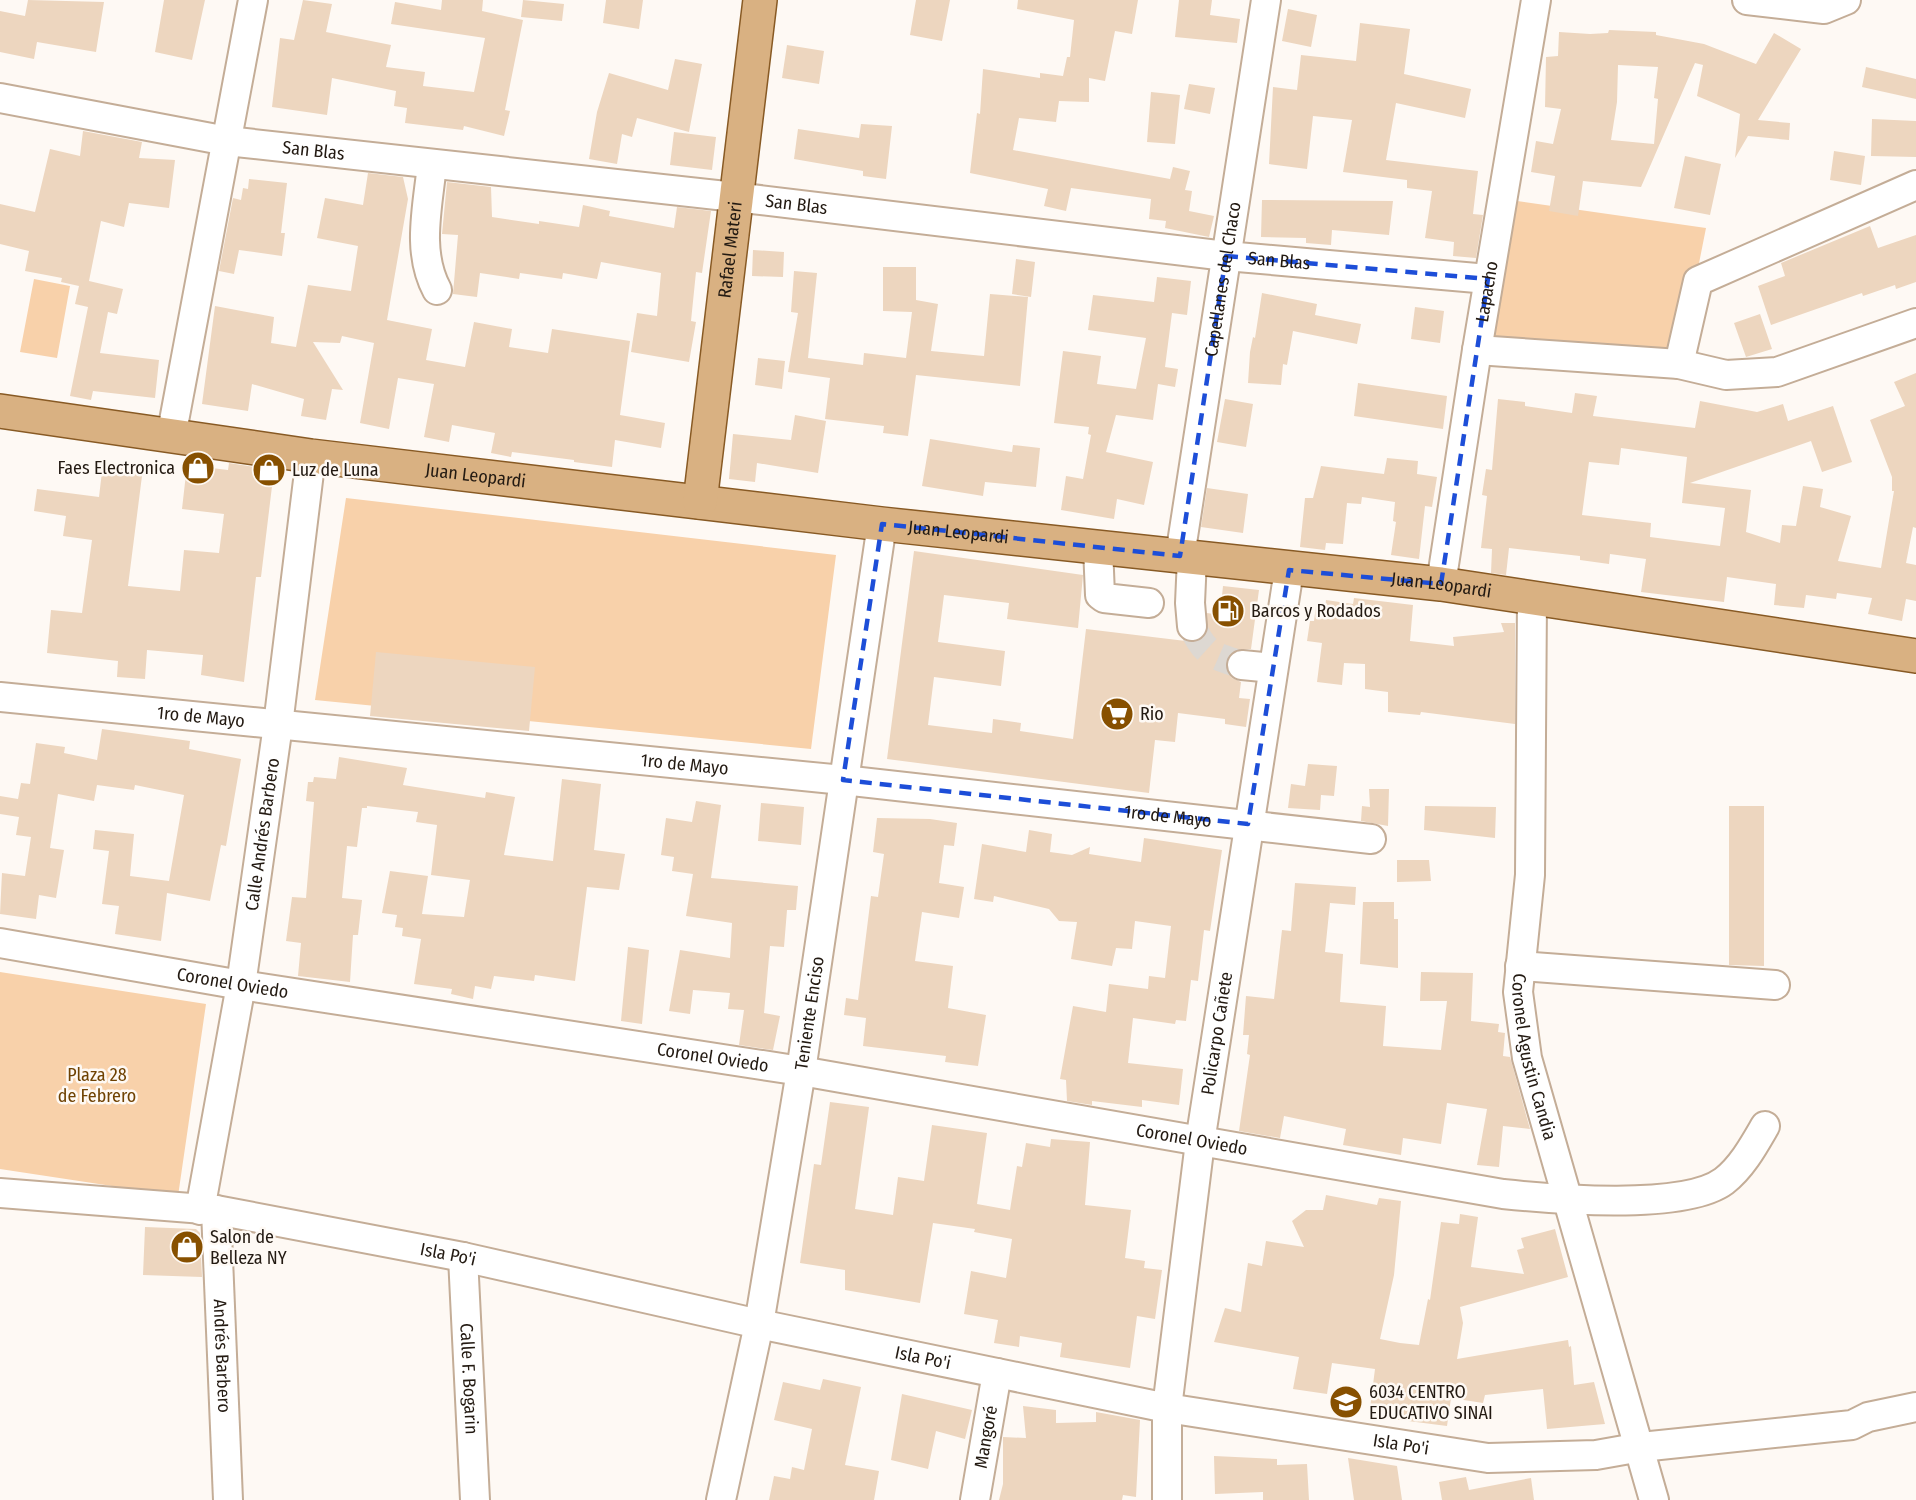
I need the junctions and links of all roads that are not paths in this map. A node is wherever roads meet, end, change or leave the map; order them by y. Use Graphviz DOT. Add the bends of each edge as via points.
graph roads {
  1 [pos="253,0"];
  2 [pos="760,0"];
  3 [pos="1266,0"];
  4 [pos="1536,0"];
  5 [pos="1747,0"];
  6 [pos="1846,0"];
  7 [pos="0,98"];
  8 [pos="227,141"];
  9 [pos="432,164"];
  10 [pos="1916,185"];
  11 [pos="735,197"];
  12 [pos="1226,256"];
  13 [pos="1488,279"];
  14 [pos="437,290"];
  15 [pos="1916,323"];
  16 [pos="1477,350"];
  17 [pos="1679,364"];
  18 [pos="0,411"];
  19 [pos="171,437"];
  20 [pos="311,456"];
  21 [pos="700,502"];
  22 [pos="882,524"];
  23 [pos="1098,548"];
  24 [pos="1186,557"];
  25 [pos="1289,570"];
  26 [pos="1441,584"];
  27 [pos="1532,599"];
  28 [pos="1149,603"];
  29 [pos="1192,626"];
  30 [pos="1916,656"];
  31 [pos="1242,665"];
  32 [pos="1273,668"];
  33 [pos="0,697"];
  34 [pos="278,725"];
  35 [pos="843,780"];
  36 [pos="1248,824"];
  37 [pos="1371,839"];
  38 [pos="0,943"];
  39 [pos="1520,966"];
  40 [pos="241,985"];
  41 [pos="1774,985"];
  42 [pos="801,1071"];
  43 [pos="1765,1126"];
  44 [pos="1200,1142"];
  45 [pos="0,1193"];
  46 [pos="1567,1199"];
  47 [pos="208,1210"];
  48 [pos="463,1257"];
  49 [pos="759,1324"];
  50 [pos="997,1373"];
  51 [pos="1916,1407"];
  52 [pos="1167,1408"];
  53 [pos="1852,1425"];
  54 [pos="1916,1426"];
  55 [pos="1641,1447"];
  56 [pos="228,1500"];
  57 [pos="475,1500"];
  58 [pos="721,1500"];
  59 [pos="975,1500"];
  60 [pos="1167,1500"];
  61 [pos="1654,1500"];
  1 -- 8 [label="street"];
  2 -- 11 [label="main road, Rafael Materi"];
  3 -- 12 [label="street, Capellanes del Chaco"];
  4 -- 13 [label="street, Lapacho"];
  5 -- 6 [label="street" via="1824,9"];
  7 -- 8 [label="street, San Blas"];
  8 -- 9 [label="street, San Blas"];
  8 -- 19 [label="street"];
  9 -- 11 [label="street, San Blas"];
  9 -- 14 [label="street" via="424,244"];
  10 -- 17 [label="street" via="1698,281"];
  11 -- 12 [label="street, San Blas"];
  11 -- 21 [label="main road, Rafael Materi"];
  12 -- 13 [label="street, San Blas"];
  12 -- 24 [label="street, Capellanes del Chaco"];
  13 -- 16 [label="street, Lapacho"];
  15 -- 17 [label="street" via="1777,372 1726,375"];
  16 -- 17 [label="street"];
  16 -- 26 [label="street, Lapacho"];
  18 -- 19 [label="main road, Juan Leopardi"];
  19 -- 20 [label="main road, Juan Leopardi"];
  20 -- 21 [label="main road, Juan Leopardi"];
  20 -- 34 [label="street, Calle Andrés Barbero"];
  21 -- 22 [label="main road, Juan Leopardi"];
  22 -- 23 [label="main road, Juan Leopardi"];
  22 -- 35 [label="street, Teniente Enciso"];
  23 -- 24 [label="main road, Juan Leopardi"];
  23 -- 28 [label="street" via="1100,595"];
  24 -- 25 [label="main road, Juan Leopardi"];
  24 -- 29 [label="street, Capellanes del Chaco"];
  25 -- 26 [label="main road, Juan Leopardi"];
  25 -- 32 [label="street, Policarpo Cañete"];
  26 -- 27 [label="main road, Juan Leopardi"];
  27 -- 30 [label="main road, Juan Leopardi"];
  27 -- 39 [label="street, Coronel Agustin Candia" via="1530,874"];
  31 -- 32 [label="street"];
  32 -- 36 [label="street, Policarpo Cañete"];
  33 -- 34 [label="street, 1ro de Mayo"];
  34 -- 35 [label="street, 1ro de Mayo"];
  34 -- 40 [label="street, Calle Andrés Barbero"];
  35 -- 36 [label="street, 1ro de Mayo"];
  35 -- 42 [label="street, Teniente Enciso"];
  36 -- 37 [label="street, 1ro de Mayo"];
  36 -- 44 [label="street, Policarpo Cañete"];
  38 -- 40 [label="street, Coronel Oviedo"];
  39 -- 41 [label="street"];
  39 -- 46 [label="street, Coronel Agustin Candia" via="1518,992 1527,1058"];
  40 -- 42 [label="street, Coronel Oviedo"];
  40 -- 47 [label="street, Calle Andrés Barbero"];
  42 -- 44 [label="street, Coronel Oviedo"];
  42 -- 49 [label="street, Teniente Enciso"];
  43 -- 46 [label="street, Coronel Oviedo" via="1749,1153 1723,1182 1697,1193 1654,1199"];
  44 -- 46 [label="street, Coronel Oviedo" via="1503,1194"];
  44 -- 52 [label="street, Policarpo Cañete"];
  45 -- 47 [label="street, Isla Po'i"];
  46 -- 55 [label="street, Coronel Agustin Candia"];
  47 -- 48 [label="street, Isla Po'i"];
  47 -- 56 [label="street, Andrés Barbero"];
  48 -- 49 [label="street, Isla Po'i"];
  48 -- 57 [label="street, Calle F. Bogarin"];
  49 -- 50 [label="street, Isla Po'i"];
  49 -- 58 [label="street, Teniente Enciso"];
  50 -- 52 [label="street, Isla Po'i"];
  50 -- 59 [label="street, Mangoré"];
  51 -- 53 [label="street, Isla Po'i" via="1868,1417"];
  52 -- 55 [label="street, Isla Po'i" via="1488,1458 1596,1455"];
  52 -- 60 [label="street, Policarpo Cañete"];
  53 -- 54 [label="street, Isla Po'i" via="1862,1429"];
  53 -- 55 [label="street, Isla Po'i"];
  55 -- 61 [label="street, Coronel Agustin Candia"];
}
